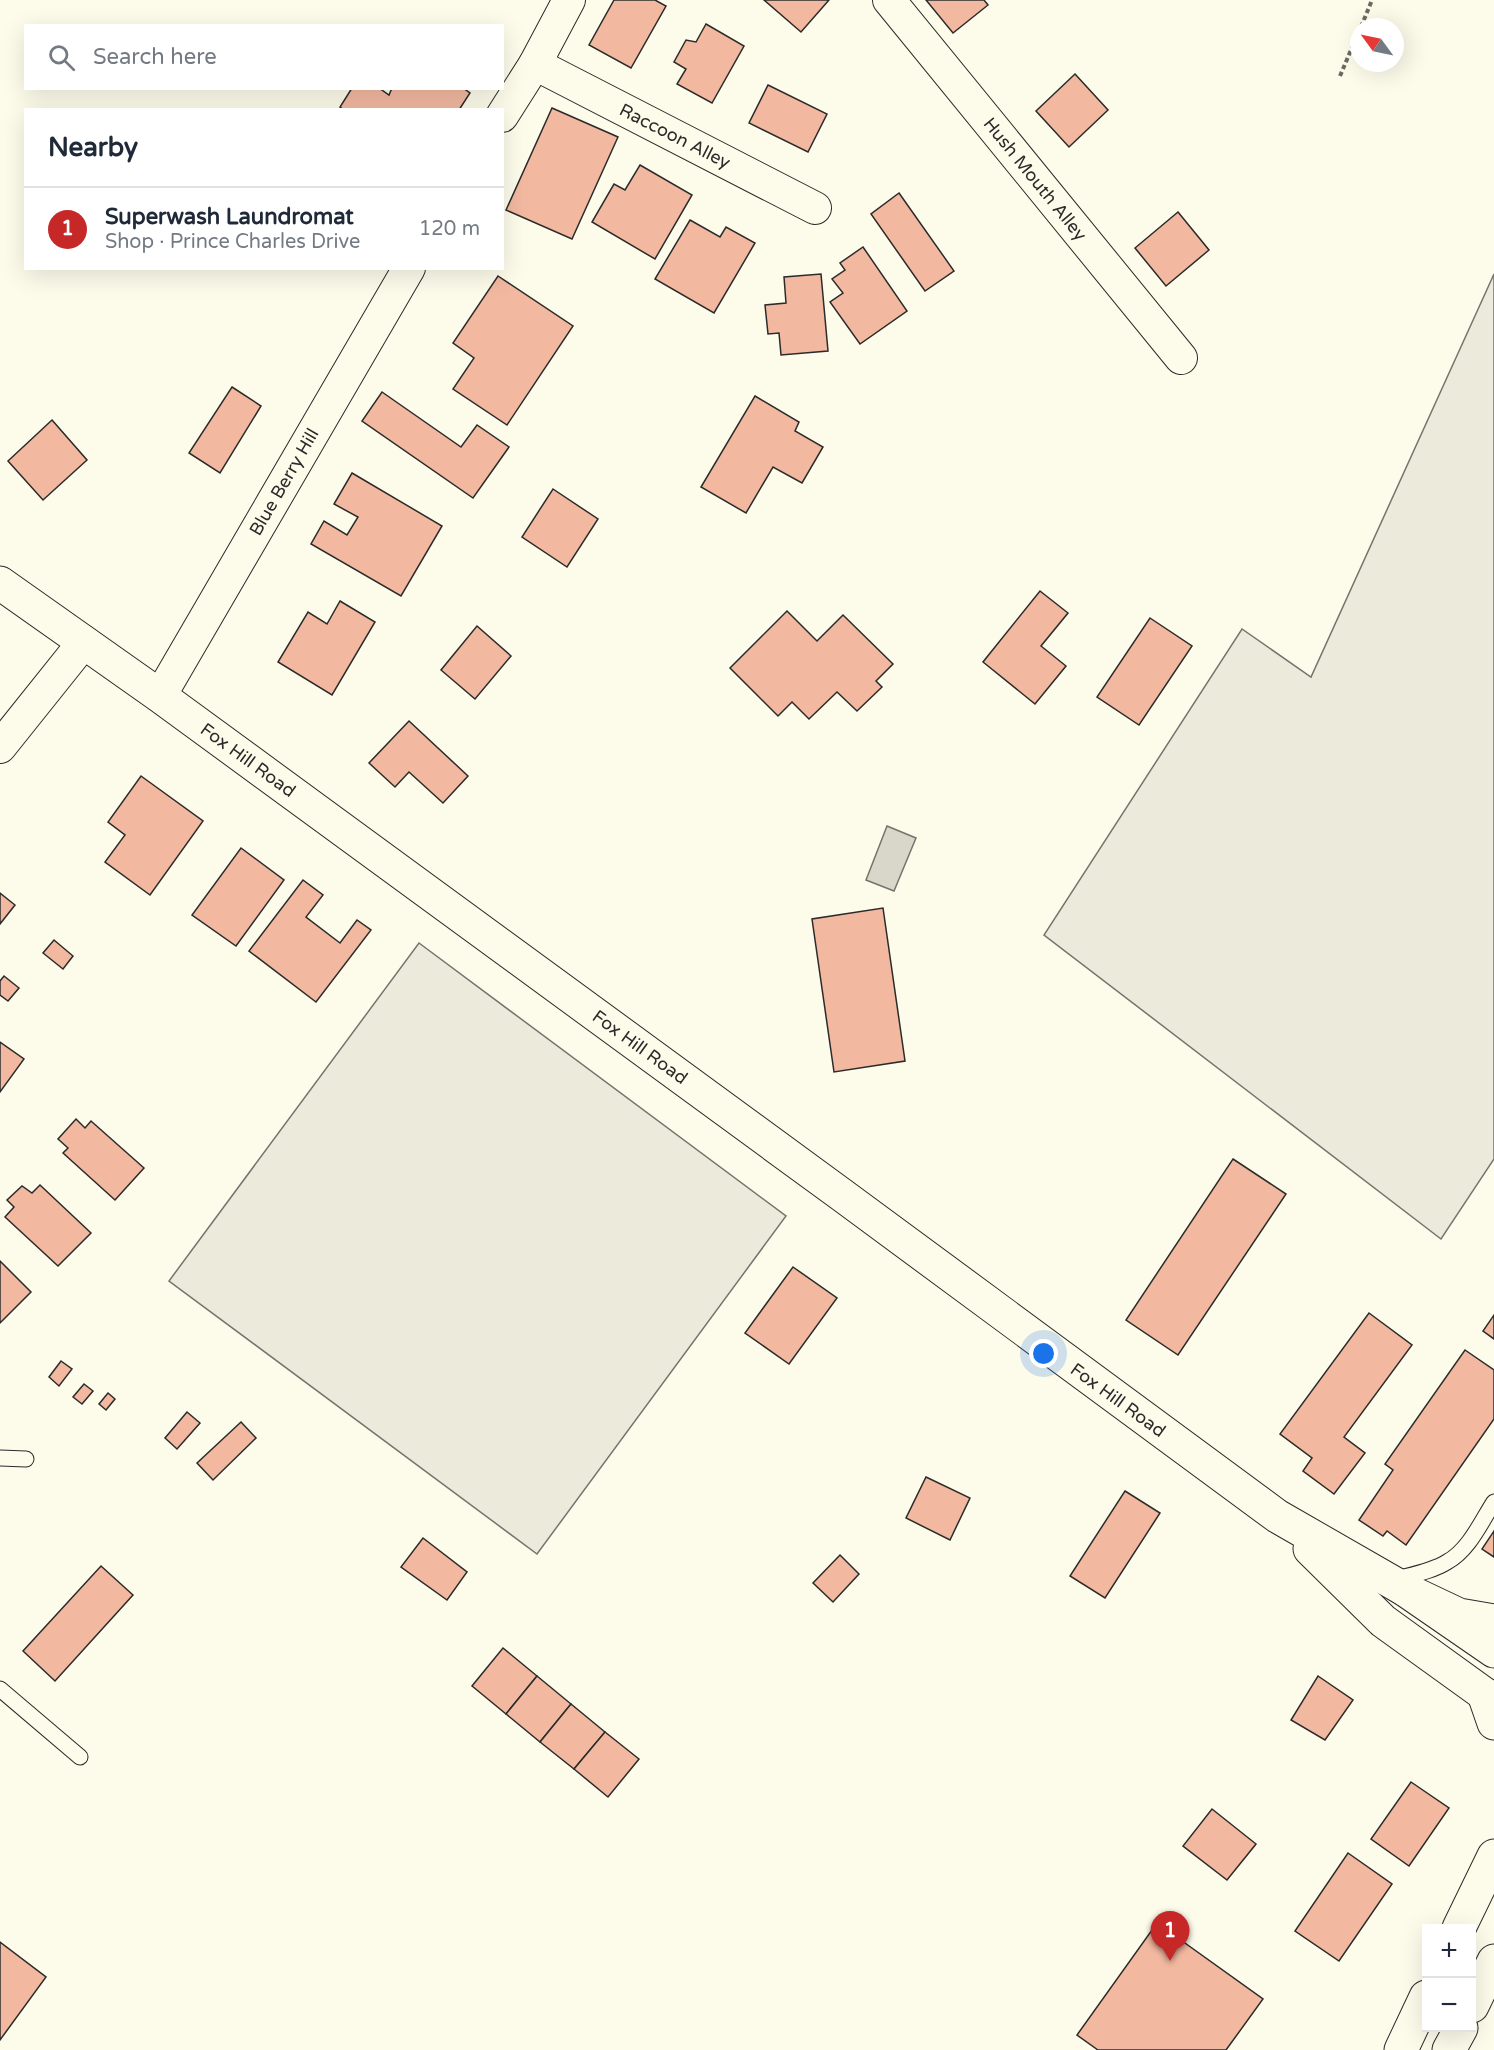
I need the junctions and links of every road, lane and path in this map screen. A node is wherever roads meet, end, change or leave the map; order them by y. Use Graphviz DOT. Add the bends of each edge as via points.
graph roads {
  1 [pos="569,0"];
  2 [pos="889,0"];
  3 [pos="1372,0"];
  4 [pos="1365,18"];
  5 [pos="1350,52"];
  6 [pos="535,64"];
  7 [pos="1340,76"];
  8 [pos="504,113"];
  9 [pos="815,208"];
  10 [pos="408,270"];
  11 [pos="1181,358"];
  12 [pos="0,583"];
  13 [pos="84,642"];
  14 [pos="160,696"];
  15 [pos="0,747"];
  16 [pos="0,1458"];
  17 [pos="26,1459"];
  18 [pos="1494,1502"];
  19 [pos="1276,1516"];
  20 [pos="1397,1585"];
  21 [pos="1494,1621"];
  22 [pos="1494,1651"];
  23 [pos="0,1689"];
  24 [pos="1491,1706"];
  25 [pos="80,1757"];
  26 [pos="1494,1856"];
  27 [pos="1462,1924"];
  28 [pos="1494,1961"];
  29 [pos="1476,1998"];
  30 [pos="1422,2005"];
  31 [pos="1459,2032"];
  32 [pos="1401,2050"];
  33 [pos="1449,2050"];
  1 -- 6 [label="street"];
  2 -- 11 [label="street, Hush Mouth Alley"];
  3 -- 4 [label="path"];
  5 -- 7 [label="path"];
  6 -- 8 [label="street"];
  6 -- 9 [label="street, Raccoon Alley"];
  10 -- 14 [label="street, Blue Berry Hill"];
  12 -- 13 [label="main road, Fox Hill Road"];
  13 -- 14 [label="main road, Fox Hill Road"];
  13 -- 15 [label="street"];
  14 -- 19 [label="main road, Fox Hill Road"];
  16 -- 17 [label="lane"];
  18 -- 20 [label="lane" via="1454,1558"];
  19 -- 20 [label="main road, Fox Hill Road"];
  19 -- 24 [label="main road, Fox Hill Road" via="1383,1621"];
  20 -- 21 [label="main road" via="1459,1615"];
  20 -- 22 [label="main road, Fox Hill Road"];
  23 -- 25 [label="lane"];
  26 -- 27 [label="main road"];
  28 -- 29 [label="main road"];
  30 -- 32 [label="main road"];
  31 -- 33 [label="main road"];
}
